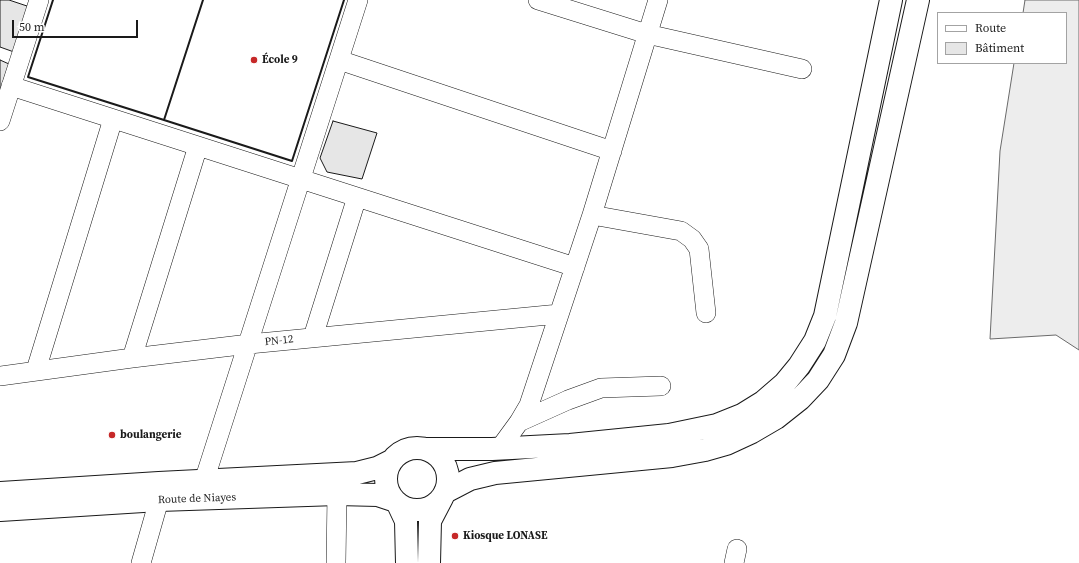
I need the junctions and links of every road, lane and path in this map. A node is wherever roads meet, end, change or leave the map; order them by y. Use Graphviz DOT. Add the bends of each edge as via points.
graph roads {
  1 [pos="39,0"];
  2 [pos="358,0"];
  3 [pos="658,0"];
  4 [pos="891,0"];
  5 [pos="918,0"];
  6 [pos="546,1"];
  7 [pos="647,34"];
  8 [pos="339,60"];
  9 [pos="802,69"];
  10 [pos="11,86"];
  11 [pos="113,119"];
  12 [pos="0,121"];
  13 [pos="198,146"];
  14 [pos="612,151"];
  15 [pos="301,179"];
  16 [pos="357,197"];
  17 [pos="592,215"];
  18 [pos="575,267"];
  19 [pos="706,313"];
  20 [pos="559,314"];
  21 [pos="313,337"];
  22 [pos="249,344"];
  23 [pos="132,358"];
  24 [pos="36,370"];
  25 [pos="0,376"];
  26 [pos="661,386"];
  27 [pos="519,422"];
  28 [pos="500,448"];
  29 [pos="427,449"];
  30 [pos="391,461"];
  31 [pos="204,481"];
  32 [pos="0,493"];
  33 [pos="338,494"];
  34 [pos="444,495"];
  35 [pos="159,500"];
  36 [pos="396,502"];
  37 [pos="0,510"];
  38 [pos="141,563"];
  39 [pos="336,563"];
  40 [pos="407,563"];
  41 [pos="429,563"];
  1 -- 10 [label="street"];
  2 -- 8 [label="street"];
  3 -- 7 [label="street"];
  4 -- 28 [label="main road" via="825,316 815,341 785,384 763,402 742,414 699,430 669,436 570,445"];
  5 -- 34 [label="main road" via="846,323 834,355 818,380 800,399 776,418 752,432 705,450 672,456 495,473 470,479"];
  6 -- 7 [label="street"];
  7 -- 9 [label="street"];
  7 -- 14 [label="street"];
  8 -- 14 [label="street"];
  8 -- 15 [label="street"];
  10 -- 11 [label="street"];
  10 -- 12 [label="street"];
  11 -- 13 [label="street"];
  11 -- 24 [label="street"];
  13 -- 15 [label="street"];
  13 -- 23 [label="street"];
  14 -- 17 [label="street"];
  15 -- 16 [label="street"];
  15 -- 22 [label="street"];
  16 -- 18 [label="street"];
  16 -- 21 [label="street"];
  17 -- 18 [label="street"];
  17 -- 19 [label="street" via="680,231 692,239 699,249"];
  18 -- 20 [label="street"];
  20 -- 21 [label="street, PN-12"];
  20 -- 27 [label="street" via="529,405"];
  21 -- 22 [label="street, PN-12"];
  22 -- 23 [label="street, PN-12"];
  22 -- 31 [label="street"];
  23 -- 24 [label="street, PN-12"];
  24 -- 25 [label="street, PN-12"];
  26 -- 27 [label="street" via="601,388"];
  27 -- 28 [label="street"];
  28 -- 29 [label="main road"];
  29 -- 30 [label="main road" via="407,449"];
  29 -- 34 [label="main road" via="443,462 447,472 448,482"];
  30 -- 31 [label="main road, Route de Niayes" via="357,473"];
  30 -- 36 [label="main road" via="385,476 386,485"];
  31 -- 32 [label="main road, Route de Niayes"];
  33 -- 35 [label="main road, Route de Niayes"];
  33 -- 36 [label="main road, Route de Niayes" via="378,495"];
  33 -- 39 [label="street"];
  34 -- 36 [label="main road" via="430,507 416,510 407,509"];
  34 -- 41 [label="main road" via="430,521"];
  35 -- 37 [label="main road, Route de Niayes"];
  35 -- 38 [label="street"];
  36 -- 40 [label="main road" via="406,521"];
}
